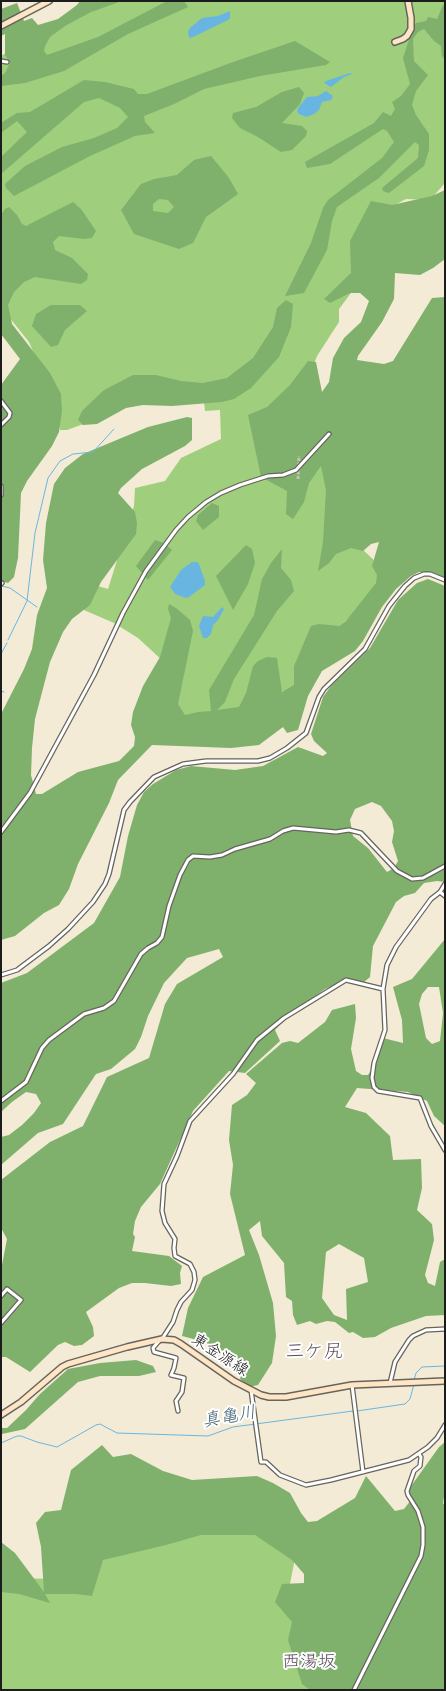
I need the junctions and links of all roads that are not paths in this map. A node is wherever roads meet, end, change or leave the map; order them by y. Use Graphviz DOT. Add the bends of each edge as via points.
graph roads {
  1 [pos="49,1"];
  2 [pos="408,1"];
  3 [pos="1,26"];
  4 [pos="395,42"];
  5 [pos="1,61"];
  6 [pos="7,62"];
  7 [pos="1,401"];
  8 [pos="1,424"];
  9 [pos="329,434"];
  10 [pos="1,486"];
  11 [pos="1,495"];
  12 [pos="445,580"];
  13 [pos="1,832"];
  14 [pos="445,866"];
  15 [pos="445,884"];
  16 [pos="440,892"];
  17 [pos="445,896"];
  18 [pos="1,975"];
  19 [pos="384,989"];
  20 [pos="1,1101"];
  21 [pos="445,1150"];
  22 [pos="1,1296"];
  23 [pos="1,1323"];
  24 [pos="445,1329"];
  25 [pos="161,1340"];
  26 [pos="445,1381"];
  27 [pos="390,1383"];
  28 [pos="352,1385"];
  29 [pos="251,1390"];
  30 [pos="178,1411"];
  31 [pos="1,1415"];
  32 [pos="445,1425"];
  33 [pos="419,1454"];
  34 [pos="363,1472"];
  35 [pos="354,1690"];
  1 -- 3 [label="main road"];
  2 -- 4 [label="main road" via="411,28 407,36"];
  5 -- 6 [label="street"];
  7 -- 8 [label="street" via="10,413"];
  9 -- 13 [label="street" via="296,470 221,493 188,516 176,530 146,571 123,612 94,675 30,793"];
  10 -- 11 [label="street"];
  12 -- 18 [label="street" via="424,574 405,586 389,606 365,649 324,689 306,733 287,748 258,761 183,764 154,777 124,810 109,874 93,902 48,946 17,970"];
  14 -- 20 [label="street" via="423,878 412,879 398,871 361,833 349,830 293,828 222,855 193,856 186,863 174,891 162,937 141,954 114,1001 84,1014 49,1040 26,1082"];
  15 -- 16 [label="street"];
  16 -- 17 [label="street"];
  16 -- 19 [label="street" via="431,899 396,947 387,965"];
  19 -- 21 [label="street" via="385,1030 372,1071 374,1087 378,1091 420,1098"];
  19 -- 25 [label="street" via="346,980 284,1018 257,1040 233,1074 190,1121 164,1184 162,1211 175,1239 175,1256 190,1264 195,1280"];
  22 -- 23 [label="street" via="8,1288 21,1300"];
  24 -- 27 [label="street" via="426,1330 413,1336 395,1362"];
  25 -- 29 [label="main road, 東金源線" via="174,1340"];
  25 -- 30 [label="street" via="152,1348 154,1352 176,1358 171,1375 184,1378 182,1392 176,1401"];
  25 -- 31 [label="main road" via="68,1364"];
  26 -- 27 [label="main road, 東金源線"];
  27 -- 28 [label="main road, 東金源線"];
  28 -- 29 [label="main road, 東金源線" via="276,1398"];
  28 -- 34 [label="street"];
  29 -- 34 [label="street" via="261,1462 266,1462 280,1476 306,1485"];
  32 -- 33 [label="street" via="437,1438"];
  33 -- 34 [label="street" via="409,1460"];
  33 -- 35 [label="street" via="420,1466 414,1471 407,1491 423,1527 421,1556"];
}
